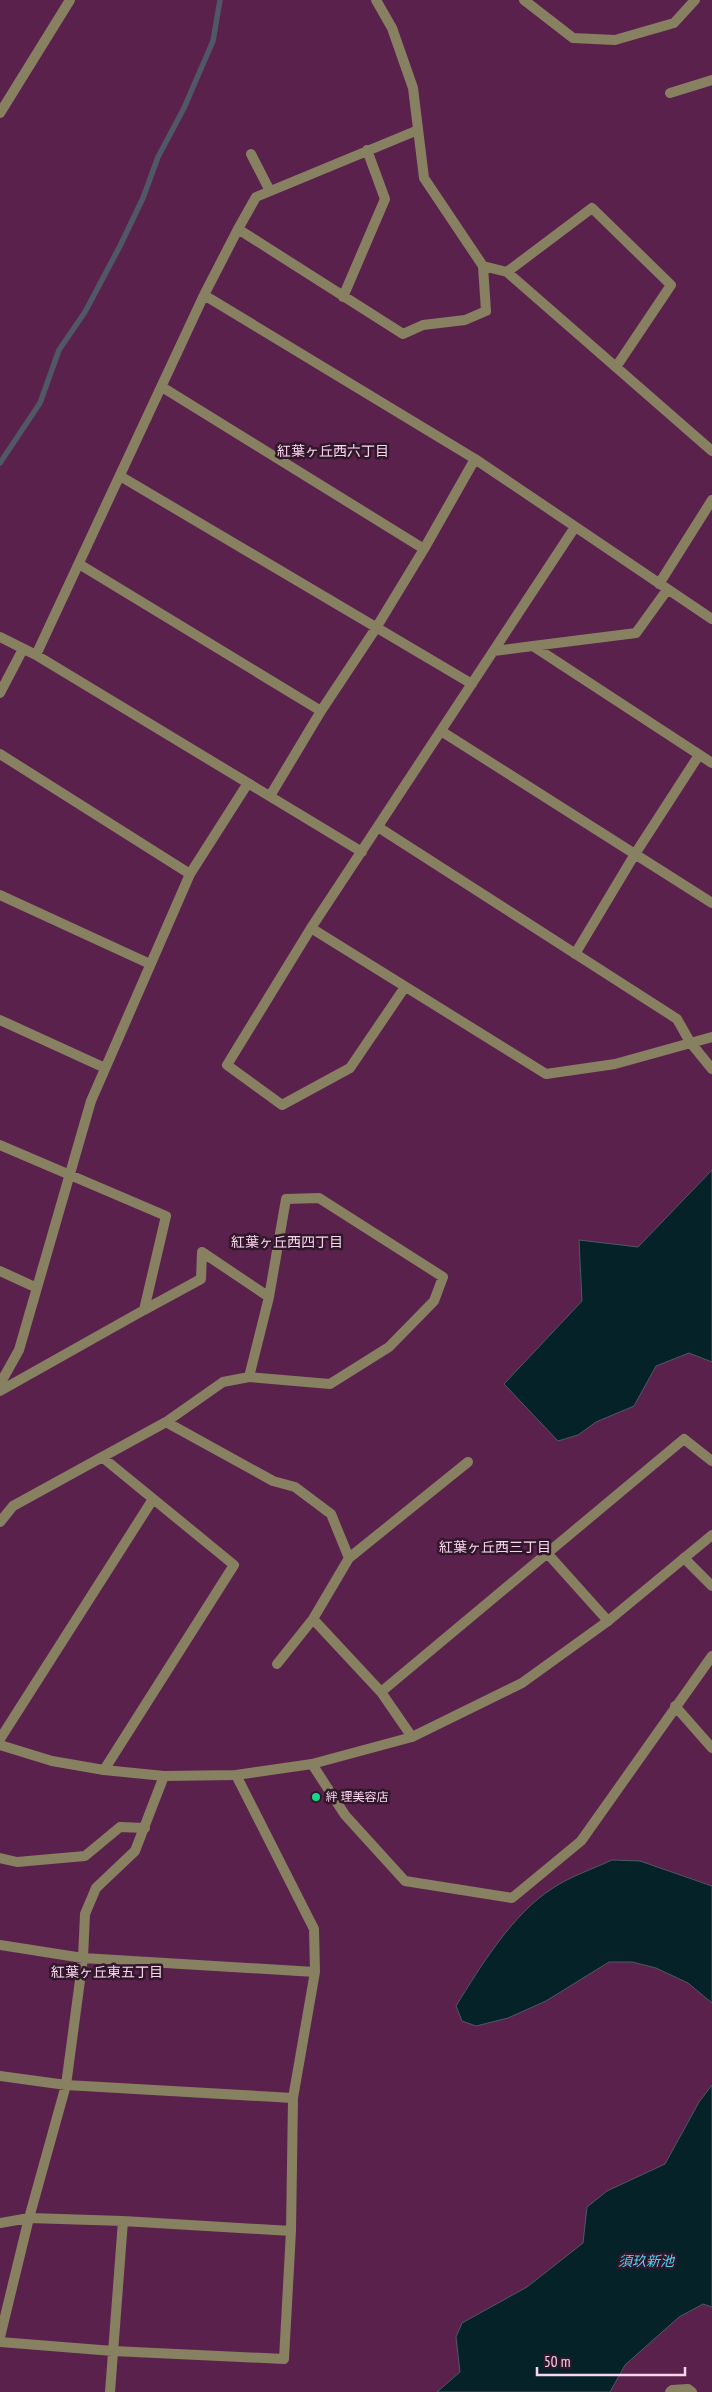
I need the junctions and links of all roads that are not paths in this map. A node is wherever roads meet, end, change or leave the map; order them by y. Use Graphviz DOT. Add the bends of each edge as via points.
graph roads {
  1 [pos="70,0"];
  2 [pos="376,0"];
  3 [pos="524,0"];
  4 [pos="695,0"];
  5 [pos="712,80"];
  6 [pos="670,93"];
  7 [pos="0,113"];
  8 [pos="418,130"];
  9 [pos="367,150"];
  10 [pos="251,154"];
  11 [pos="270,192"];
  12 [pos="238,229"];
  13 [pos="483,266"];
  14 [pos="507,272"];
  15 [pos="204,295"];
  16 [pos="343,297"];
  17 [pos="616,367"];
  18 [pos="162,387"];
  19 [pos="712,451"];
  20 [pos="475,459"];
  21 [pos="120,476"];
  22 [pos="712,500"];
  23 [pos="575,527"];
  24 [pos="424,550"];
  25 [pos="79,564"];
  26 [pos="663,587"];
  27 [pos="712,619"];
  28 [pos="376,628"];
  29 [pos="0,637"];
  30 [pos="533,646"];
  31 [pos="24,649"];
  32 [pos="494,651"];
  33 [pos="36,655"];
  34 [pos="472,684"];
  35 [pos="0,693"];
  36 [pos="321,711"];
  37 [pos="441,731"];
  38 [pos="0,754"];
  39 [pos="699,755"];
  40 [pos="712,763"];
  41 [pos="248,783"];
  42 [pos="270,796"];
  43 [pos="378,828"];
  44 [pos="362,852"];
  45 [pos="635,854"];
  46 [pos="190,874"];
  47 [pos="0,894"];
  48 [pos="712,903"];
  49 [pos="311,928"];
  50 [pos="575,954"];
  51 [pos="150,964"];
  52 [pos="405,987"];
  53 [pos="0,1020"];
  54 [pos="712,1037"];
  55 [pos="690,1042"];
  56 [pos="105,1068"];
  57 [pos="712,1069"];
  58 [pos="0,1146"];
  59 [pos="70,1176"];
  60 [pos="0,1271"];
  61 [pos="37,1288"];
  62 [pos="269,1297"];
  63 [pos="144,1310"];
  64 [pos="249,1377"];
  65 [pos="0,1384"];
  66 [pos="0,1391"];
  67 [pos="166,1422"];
  68 [pos="102,1457"];
  69 [pos="712,1461"];
  70 [pos="468,1462"];
  71 [pos="153,1499"];
  72 [pos="0,1522"];
  73 [pos="712,1535"];
  74 [pos="547,1553"];
  75 [pos="349,1558"];
  76 [pos="684,1558"];
  77 [pos="712,1586"];
  78 [pos="313,1619"];
  79 [pos="608,1622"];
  80 [pos="712,1656"];
  81 [pos="277,1664"];
  82 [pos="381,1692"];
  83 [pos="675,1706"];
  84 [pos="412,1737"];
  85 [pos="0,1739"];
  86 [pos="0,1745"];
  87 [pos="712,1748"];
  88 [pos="312,1764"];
  89 [pos="104,1770"];
  90 [pos="164,1776"];
  91 [pos="236,1776"];
  92 [pos="145,1828"];
  93 [pos="0,1858"];
  94 [pos="0,1945"];
  95 [pos="83,1958"];
  96 [pos="315,1972"];
  97 [pos="0,2076"];
  98 [pos="66,2085"];
  99 [pos="293,2098"];
  100 [pos="29,2218"];
  101 [pos="123,2221"];
  102 [pos="0,2223"];
  103 [pos="291,2231"];
  104 [pos="0,2337"];
  105 [pos="0,2342"];
  106 [pos="113,2351"];
  107 [pos="110,2392"];
  108 [pos="670,2392"];
  109 [pos="692,2392"];
  1 -- 7 [label="street"];
  2 -- 8 [label="street" via="392,28 413,88"];
  3 -- 4 [label="street" via="573,38 615,40 674,23"];
  5 -- 6 [label="street"];
  8 -- 9 [label="street"];
  8 -- 13 [label="street" via="424,178"];
  9 -- 11 [label="street"];
  9 -- 16 [label="street" via="385,199"];
  10 -- 11 [label="street"];
  11 -- 12 [label="street" via="256,197"];
  12 -- 15 [label="street"];
  12 -- 16 [label="street"];
  13 -- 14 [label="street"];
  13 -- 16 [label="street" via="486,311 465,320 423,325 403,334"];
  14 -- 17 [label="street"];
  14 -- 17 [label="street" via="592,208 671,285"];
  15 -- 18 [label="street"];
  15 -- 20 [label="street"];
  17 -- 19 [label="street"];
  18 -- 21 [label="street"];
  18 -- 24 [label="street"];
  20 -- 23 [label="street"];
  20 -- 24 [label="street"];
  21 -- 25 [label="street"];
  21 -- 28 [label="street"];
  22 -- 26 [label="street"];
  23 -- 26 [label="street"];
  23 -- 32 [label="street"];
  24 -- 28 [label="street"];
  25 -- 33 [label="street"];
  25 -- 36 [label="street"];
  26 -- 27 [label="street"];
  26 -- 30 [label="street" via="636,633"];
  28 -- 34 [label="street"];
  28 -- 36 [label="street"];
  29 -- 31 [label="street"];
  30 -- 32 [label="street"];
  30 -- 39 [label="street"];
  31 -- 33 [label="street"];
  31 -- 35 [label="street"];
  32 -- 34 [label="street"];
  33 -- 41 [label="street"];
  34 -- 37 [label="street"];
  36 -- 42 [label="street"];
  37 -- 43 [label="street"];
  37 -- 45 [label="street"];
  38 -- 46 [label="street"];
  39 -- 40 [label="street"];
  39 -- 45 [label="street"];
  41 -- 42 [label="street"];
  41 -- 46 [label="street"];
  42 -- 44 [label="street"];
  43 -- 44 [label="street"];
  43 -- 50 [label="street"];
  44 -- 49 [label="street"];
  45 -- 48 [label="street"];
  45 -- 50 [label="street"];
  46 -- 51 [label="street"];
  47 -- 51 [label="street"];
  49 -- 52 [label="street"];
  49 -- 52 [label="street" via="227,1065 282,1105 350,1068"];
  50 -- 55 [label="street" via="677,1019"];
  51 -- 56 [label="street"];
  52 -- 55 [label="street" via="546,1074 615,1064"];
  53 -- 56 [label="street"];
  54 -- 55 [label="street"];
  55 -- 57 [label="street"];
  56 -- 59 [label="street" via="91,1102"];
  58 -- 59 [label="street"];
  59 -- 61 [label="street"];
  59 -- 63 [label="street" via="166,1216"];
  60 -- 61 [label="street"];
  61 -- 65 [label="street" via="19,1350"];
  62 -- 63 [label="street" via="202,1252 201,1279"];
  62 -- 64 [label="street"];
  62 -- 64 [label="street" via="286,1199 319,1198 443,1277 434,1301 389,1347 330,1384"];
  63 -- 66 [label="street"];
  64 -- 67 [label="street" via="223,1382"];
  67 -- 68 [label="street"];
  67 -- 75 [label="street" via="273,1481 294,1487 331,1514"];
  68 -- 71 [label="street"];
  68 -- 72 [label="street" via="13,1506"];
  69 -- 74 [label="street" via="684,1439"];
  70 -- 75 [label="street"];
  71 -- 85 [label="street"];
  71 -- 89 [label="street" via="234,1565"];
  73 -- 76 [label="street"];
  74 -- 79 [label="street"];
  74 -- 82 [label="street"];
  75 -- 78 [label="street"];
  76 -- 77 [label="street"];
  76 -- 79 [label="street"];
  78 -- 81 [label="street"];
  78 -- 82 [label="street"];
  79 -- 84 [label="street" via="522,1684"];
  80 -- 83 [label="street"];
  82 -- 84 [label="street"];
  83 -- 87 [label="street"];
  83 -- 88 [label="street" via="581,1841 512,1898 405,1881 346,1815"];
  84 -- 88 [label="street"];
  86 -- 89 [label="street" via="52,1761"];
  88 -- 91 [label="street"];
  89 -- 90 [label="street"];
  90 -- 91 [label="street"];
  90 -- 92 [label="street"];
  91 -- 96 [label="street" via="314,1929"];
  92 -- 93 [label="street" via="120,1827 85,1856 17,1862"];
  92 -- 95 [label="street" via="135,1851 96,1888 85,1914"];
  94 -- 95 [label="street"];
  95 -- 96 [label="street"];
  95 -- 98 [label="street"];
  96 -- 99 [label="street"];
  97 -- 98 [label="street"];
  98 -- 99 [label="street"];
  98 -- 100 [label="street"];
  99 -- 103 [label="street"];
  100 -- 101 [label="street"];
  100 -- 102 [label="street"];
  100 -- 104 [label="street"];
  101 -- 103 [label="street"];
  101 -- 106 [label="street"];
  103 -- 106 [label="street" via="284,2359"];
  105 -- 106 [label="street"];
  106 -- 107 [label="street"];
  108 -- 109 [label="street" via="688,2389"];
}
